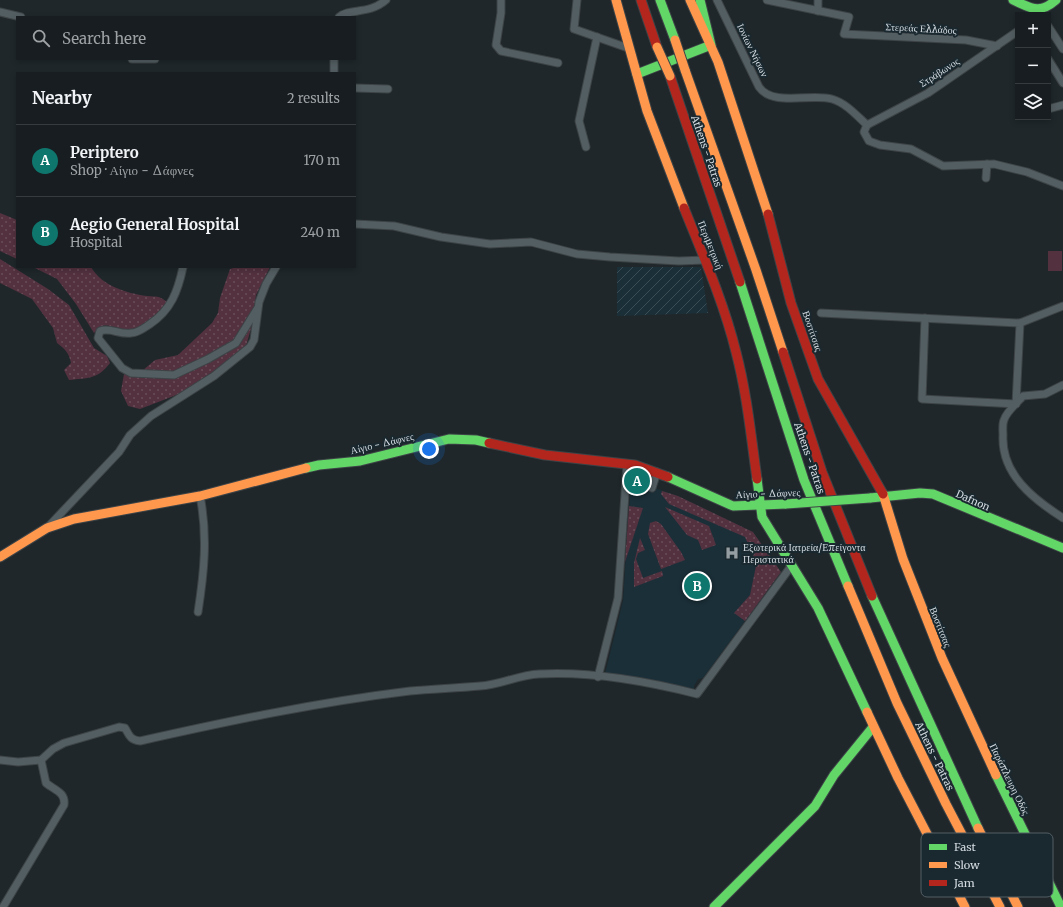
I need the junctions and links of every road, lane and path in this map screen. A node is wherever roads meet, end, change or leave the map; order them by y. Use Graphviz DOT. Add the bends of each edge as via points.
graph roads {
  1 [pos="386,0"];
  2 [pos="501,0"];
  3 [pos="577,0"];
  4 [pos="616,0"];
  5 [pos="641,0"];
  6 [pos="660,0"];
  7 [pos="690,0"];
  8 [pos="700,0"];
  9 [pos="717,0"];
  10 [pos="767,0"];
  11 [pos="818,0"];
  12 [pos="1013,0"];
  13 [pos="1056,0"];
  14 [pos="818,10"];
  15 [pos="0,12"];
  16 [pos="1034,12"];
  17 [pos="1042,12"];
  18 [pos="17,16"];
  19 [pos="341,16"];
  20 [pos="1051,31"];
  21 [pos="1015,33"];
  22 [pos="597,37"];
  23 [pos="710,45"];
  24 [pos="997,46"];
  25 [pos="628,48"];
  26 [pos="1063,49"];
  27 [pos="334,60"];
  28 [pos="558,63"];
  29 [pos="1051,65"];
  30 [pos="334,72"];
  31 [pos="637,74"];
  32 [pos="1063,83"];
  33 [pos="356,88"];
  34 [pos="388,89"];
  35 [pos="1063,105"];
  36 [pos="1051,108"];
  37 [pos="867,125"];
  38 [pos="586,147"];
  39 [pos="987,164"];
  40 [pos="986,178"];
  41 [pos="1063,186"];
  42 [pos="356,224"];
  43 [pos="705,260"];
  44 [pos="183,268"];
  45 [pos="275,268"];
  46 [pos="1063,306"];
  47 [pos="257,309"];
  48 [pos="821,313"];
  49 [pos="925,318"];
  50 [pos="1020,323"];
  51 [pos="1063,386"];
  52 [pos="1016,404"];
  53 [pos="627,464"];
  54 [pos="657,472"];
  55 [pos="652,488"];
  56 [pos="200,496"];
  57 [pos="885,497"];
  58 [pos="870,498"];
  59 [pos="760,505"];
  60 [pos="1063,518"];
  61 [pos="47,528"];
  62 [pos="1063,548"];
  63 [pos="0,557"];
  64 [pos="792,565"];
  65 [pos="198,612"];
  66 [pos="942,658"];
  67 [pos="598,677"];
  68 [pos="873,727"];
  69 [pos="0,760"];
  70 [pos="41,760"];
  71 [pos="927,833"];
  72 [pos="961,833"];
  73 [pos="981,833"];
  74 [pos="1025,833"];
  75 [pos="1053,891"];
  76 [pos="960,897"];
  77 [pos="995,897"];
  78 [pos="1013,897"];
  79 [pos="3,907"];
  80 [pos="714,907"];
  81 [pos="965,907"];
  82 [pos="1000,907"];
  83 [pos="1018,907"];
  84 [pos="1061,907"];
  1 -- 19 [label="street" via="371,9"];
  2 -- 28 [label="street" via="496,45 501,51"];
  3 -- 22 [label="street" via="574,29"];
  4 -- 25 [label="main road, Περιμετρική"];
  5 -- 72 [label="main road, Athens - Patras, bridge" via="670,76 739,278 804,480 897,703"];
  6 -- 73 [label="main road, Athens - Patras, bridge" via="756,270 822,472 876,606"];
  7 -- 23 [label="main road, Βοστίτσας"];
  8 -- 23 [label="main road"];
  9 -- 37 [label="street, Ιονίων Νήσων" via="764,93 778,98 833,99"];
  10 -- 14 [label="street"];
  11 -- 14 [label="street"];
  12 -- 16 [label="main road"];
  13 -- 17 [label="main road"];
  14 -- 24 [label="street, Στερεάς Ελλάδος" via="849,17 844,34 966,40"];
  15 -- 18 [label="street"];
  20 -- 26 [label="street"];
  21 -- 24 [label="street, Στράβωνος"];
  22 -- 25 [label="street"];
  22 -- 38 [label="street" via="579,121"];
  23 -- 31 [label="main road"];
  23 -- 57 [label="main road, Βοστίτσας" via="768,214 802,338 827,397"];
  24 -- 37 [label="street, Στράβωνος" via="928,93"];
  25 -- 31 [label="main road, Περιμετρική"];
  27 -- 30 [label="street"];
  29 -- 32 [label="street"];
  31 -- 43 [label="main road, Περιμετρική" via="663,155"];
  33 -- 34 [label="street"];
  35 -- 36 [label="street"];
  37 -- 39 [label="street" via="864,132 869,141 911,149 940,166 951,168"];
  39 -- 40 [label="street"];
  39 -- 41 [label="street" via="1028,172"];
  42 -- 43 [label="street" via="394,226 441,237 490,244 531,242 577,254 679,261"];
  43 -- 59 [label="main road, Περιμετρική" via="736,350 748,412"];
  44 -- 47 [label="street" via="178,289 169,308 159,318 131,334 111,330 100,331 98,338 122,368 131,373 174,374 236,343"];
  45 -- 47 [label="street" via="266,284"];
  46 -- 50 [label="street"];
  47 -- 61 [label="street" via="254,340 250,347 214,376 151,416 130,435 119,452"];
  48 -- 49 [label="street"];
  49 -- 50 [label="street"];
  49 -- 52 [label="street" via="922,399"];
  50 -- 52 [label="street"];
  51 -- 52 [label="street" via="1045,394 1023,396"];
  52 -- 60 [label="street" via="1004,420 1004,457 1031,497"];
  53 -- 54 [label="main road, Αίγιο - Δάφνες"];
  53 -- 56 [label="main road, Αίγιο - Δάφνες" via="545,455 470,439 449,439 360,461 320,465"];
  53 -- 67 [label="street" via="618,598"];
  54 -- 55 [label="street"];
  54 -- 59 [label="main road, Αίγιο - Δάφνες" via="733,506"];
  56 -- 61 [label="main road, Αίγιο - Δάφνες" via="104,512"];
  56 -- 65 [label="street" via="206,541"];
  57 -- 58 [label="main road, Dafnon"];
  57 -- 62 [label="main road, Dafnon" via="931,494"];
  57 -- 66 [label="main road, Βοστίτσας" via="902,559"];
  58 -- 59 [label="main road, Αίγιο - Δάφνες, bridge"];
  59 -- 64 [label="main road, Περιμετρική" via="762,517"];
  61 -- 63 [label="main road, Αίγιο - Δάφνες"];
  64 -- 67 [label="street" via="697,694 654,683"];
  64 -- 68 [label="main road, Περιμετρική" via="824,618"];
  66 -- 74 [label="main road, Παράπλευρη Οδός"];
  67 -- 70 [label="street" via="566,674 528,675 486,686 411,691 310,706 140,741 134,741 125,728 119,727 64,743"];
  68 -- 71 [label="main road, Περιμετρική"];
  68 -- 80 [label="main road" via="834,775 816,806"];
  69 -- 70 [label="street"];
  70 -- 79 [label="street" via="46,783 63,795 64,805"];
  75 -- 84 [label="main road, Παράπλευρη Οδός"];
  76 -- 81 [label="main road, Περιμετρική"];
  77 -- 82 [label="main road, Athens - Patras, bridge"];
  78 -- 83 [label="main road, Athens - Patras, bridge"];
}
